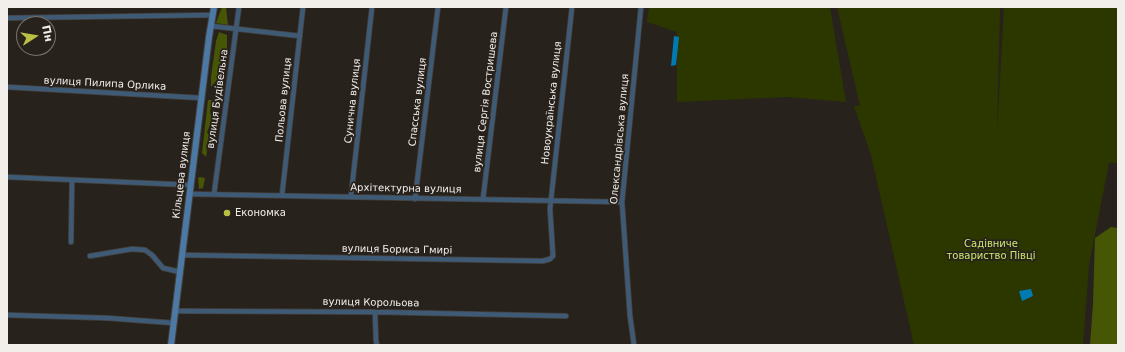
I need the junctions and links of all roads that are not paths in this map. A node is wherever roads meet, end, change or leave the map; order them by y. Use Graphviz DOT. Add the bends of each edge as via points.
graph roads {
  1 [pos="214,7"];
  2 [pos="239,7"];
  3 [pos="303,7"];
  4 [pos="372,7"];
  5 [pos="438,7"];
  6 [pos="506,7"];
  7 [pos="572,7"];
  8 [pos="641,7"];
  9 [pos="212,15"];
  10 [pos="7,18"];
  11 [pos="211,26"];
  12 [pos="236,29"];
  13 [pos="300,36"];
  14 [pos="7,87"];
  15 [pos="202,98"];
  16 [pos="7,177"];
  17 [pos="72,180"];
  18 [pos="191,185"];
  19 [pos="190,194"];
  20 [pos="214,194"];
  21 [pos="282,195"];
  22 [pos="351,196"];
  23 [pos="415,199"];
  24 [pos="484,199"];
  25 [pos="551,200"];
  26 [pos="622,202"];
  27 [pos="71,242"];
  28 [pos="183,255"];
  29 [pos="90,256"];
  30 [pos="180,272"];
  31 [pos="175,311"];
  32 [pos="376,312"];
  33 [pos="7,315"];
  34 [pos="566,316"];
  35 [pos="174,323"];
  36 [pos="171,345"];
  37 [pos="377,345"];
  38 [pos="634,345"];
  1 -- 9 [label="main road, Кільцева вулиця"];
  2 -- 12 [label="street, вулиця Будівельна"];
  3 -- 13 [label="street, Польова вулиця"];
  4 -- 22 [label="street, Сунична вулиця"];
  5 -- 23 [label="street, Спасська вулиця"];
  6 -- 24 [label="street, вулиця Сергія Востришева"];
  7 -- 25 [label="street, Новоукраїнська вулиця"];
  8 -- 26 [label="street, Олександрівська вулиця"];
  9 -- 10 [label="street"];
  9 -- 11 [label="main road, Кільцева вулиця"];
  11 -- 12 [label="street"];
  11 -- 15 [label="main road, Кільцева вулиця"];
  12 -- 13 [label="street"];
  12 -- 20 [label="street, вулиця Будівельна"];
  13 -- 21 [label="street, Польова вулиця"];
  14 -- 15 [label="street, вулиця Пилипа Орлика"];
  15 -- 18 [label="main road, Кільцева вулиця"];
  16 -- 17 [label="street"];
  17 -- 18 [label="street"];
  17 -- 27 [label="street"];
  18 -- 19 [label="main road, Кільцева вулиця"];
  19 -- 20 [label="street, Архітектурна вулиця"];
  19 -- 28 [label="main road, Кільцева вулиця"];
  20 -- 21 [label="street, Архітектурна вулиця"];
  21 -- 22 [label="street, Архітектурна вулиця"];
  22 -- 23 [label="street, Архітектурна вулиця"];
  23 -- 24 [label="street, Архітектурна вулиця"];
  24 -- 25 [label="street, Архітектурна вулиця"];
  25 -- 26 [label="street, Архітектурна вулиця"];
  25 -- 28 [label="street, вулиця Бориса Гмирі" via="553,256 544,261"];
  26 -- 38 [label="street, Олександрівська вулиця"];
  28 -- 30 [label="main road, Кільцева вулиця"];
  29 -- 30 [label="street" via="132,249 145,250 163,268"];
  30 -- 31 [label="main road, Кільцева вулиця"];
  31 -- 32 [label="street, вулиця Корольова"];
  31 -- 35 [label="main road, Кільцева вулиця"];
  32 -- 34 [label="street, вулиця Корольова"];
  32 -- 37 [label="street"];
  33 -- 35 [label="street"];
  35 -- 36 [label="main road, Кільцева вулиця"];
}
